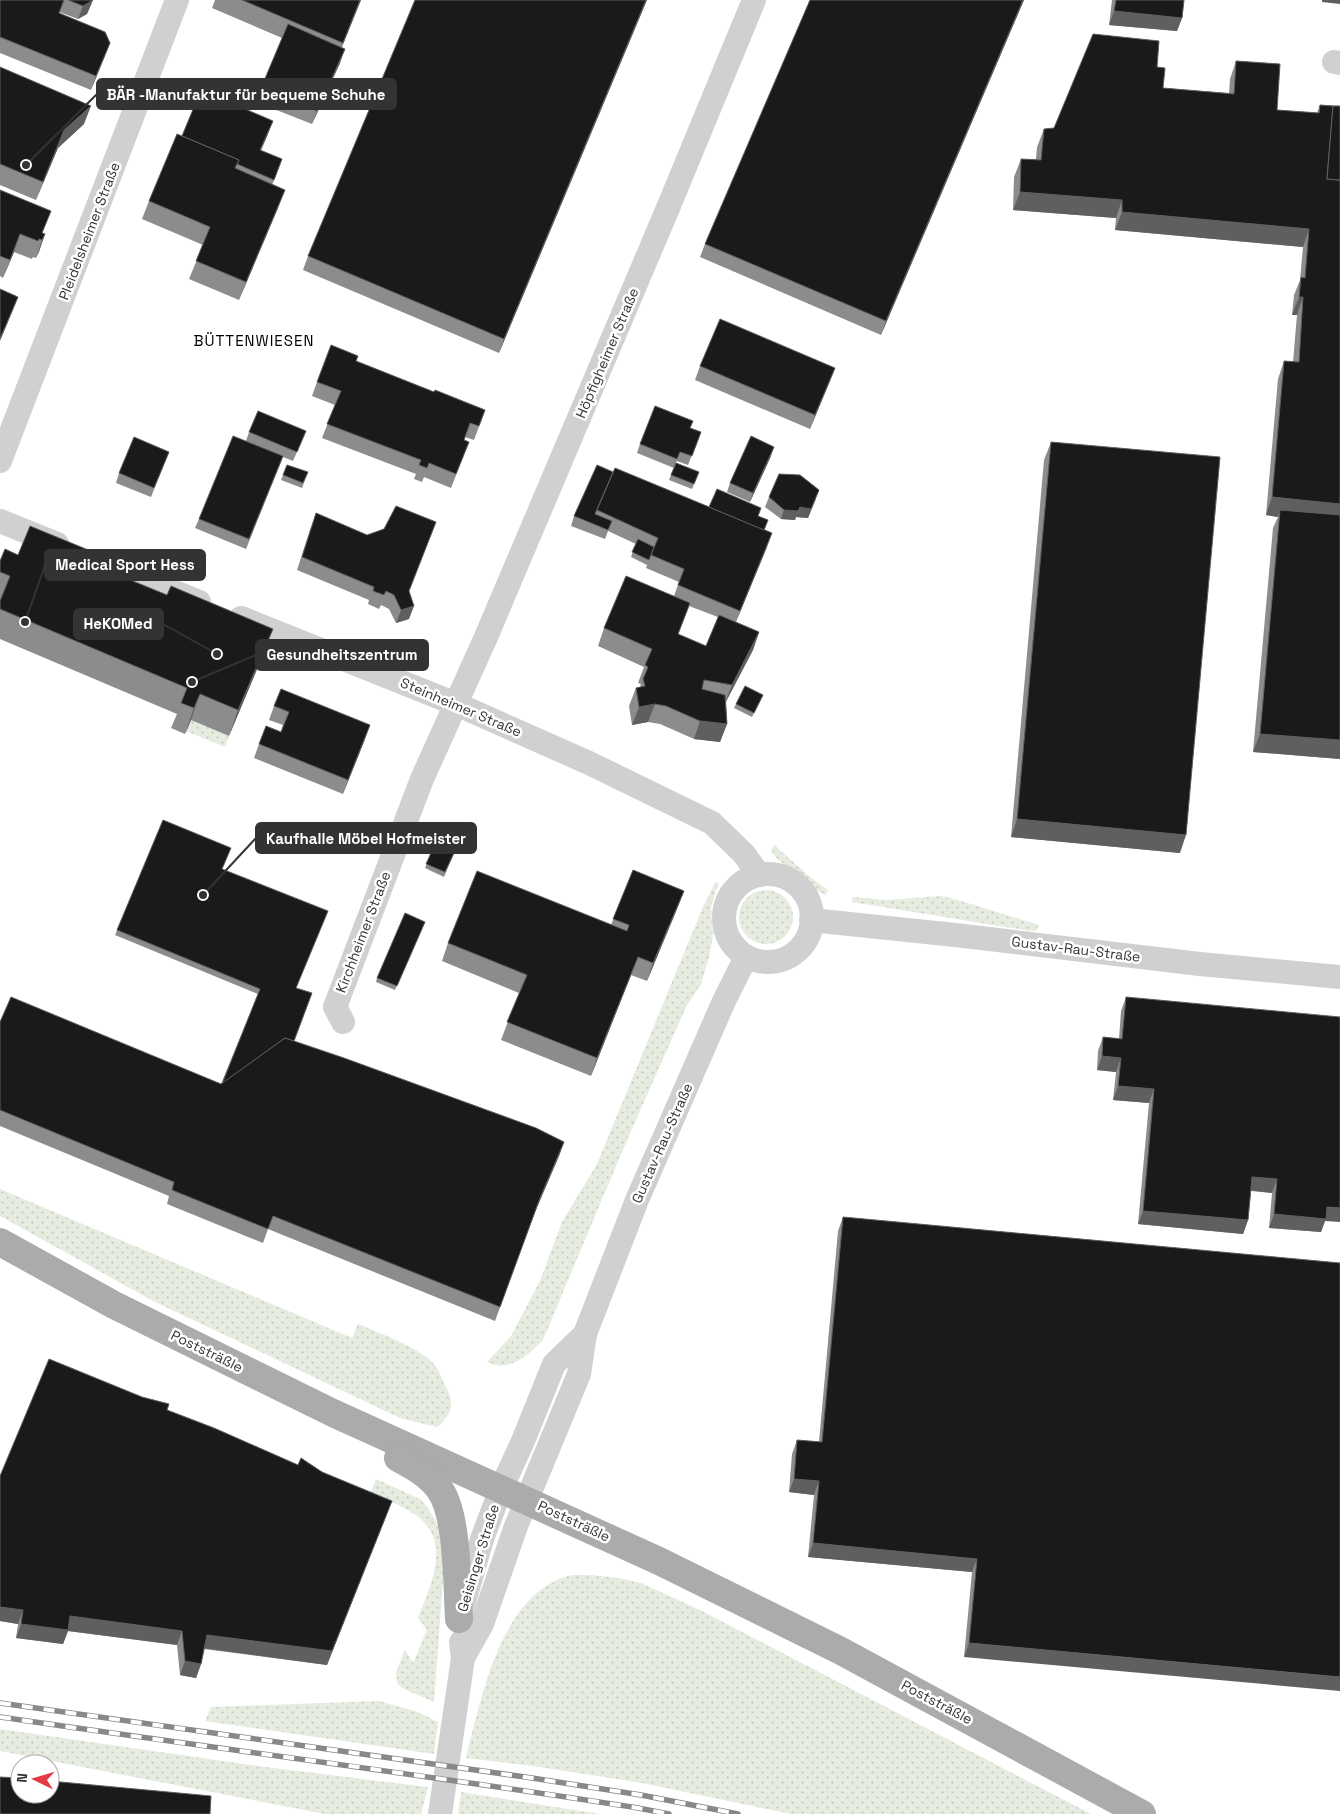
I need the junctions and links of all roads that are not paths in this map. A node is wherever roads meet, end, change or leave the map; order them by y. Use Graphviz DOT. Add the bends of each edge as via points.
graph roads {
  1 [pos="178,0"];
  2 [pos="754,0"];
  3 [pos="0,461"];
  4 [pos="0,521"];
  5 [pos="456,704"];
  6 [pos="759,875"];
  7 [pos="812,920"];
  8 [pos="746,957"];
  9 [pos="1340,977"];
  10 [pos="343,1022"];
  11 [pos="0,1242"];
  12 [pos="585,1334"];
  13 [pos="299,1396"];
  14 [pos="500,1489"];
  15 [pos="528,1500"];
  16 [pos="459,1619"];
  17 [pos="463,1658"];
  18 [pos="440,1814"];
  19 [pos="1142,1814"];
  1 -- 3 [label="street, Pleidelsheimer Straße"];
  2 -- 5 [label="street, Höpfigheimer Straße"];
  4 -- 5 [label="street, Steinheimer Straße"];
  5 -- 6 [label="street, Steinheimer Straße" via="589,763 712,823 744,854"];
  5 -- 10 [label="street, Kirchheimer Straße" via="422,779 343,982 335,1007"];
  6 -- 7 [label="street" via="785,877 796,884 805,894"];
  6 -- 8 [label="street" via="745,880 733,890 723,919 726,934"];
  7 -- 8 [label="street" via="808,935 789,957 775,962 760,962"];
  7 -- 9 [label="street, Gustav-Rau-Straße"];
  8 -- 12 [label="street, Gustav-Rau-Straße" via="636,1200"];
  11 -- 13 [label="main road, Poststräßle" via="114,1305"];
  12 -- 14 [label="street, Gustav-Rau-Straße" via="554,1364"];
  12 -- 15 [label="street, Gustav-Rau-Straße" via="579,1374"];
  13 -- 14 [label="main road, Poststräßle"];
  13 -- 16 [label="main road" via="359,1438 419,1470 440,1490 451,1512"];
  14 -- 15 [label="main road, Poststräßle"];
  14 -- 16 [label="street, Geisinger Straße"];
  15 -- 17 [label="street, Geisinger Straße" via="482,1624"];
  15 -- 19 [label="main road, Poststräßle" via="841,1651"];
  16 -- 17 [label="street, Geisinger Straße"];
  17 -- 18 [label="street, Geisinger Straße"];
}
